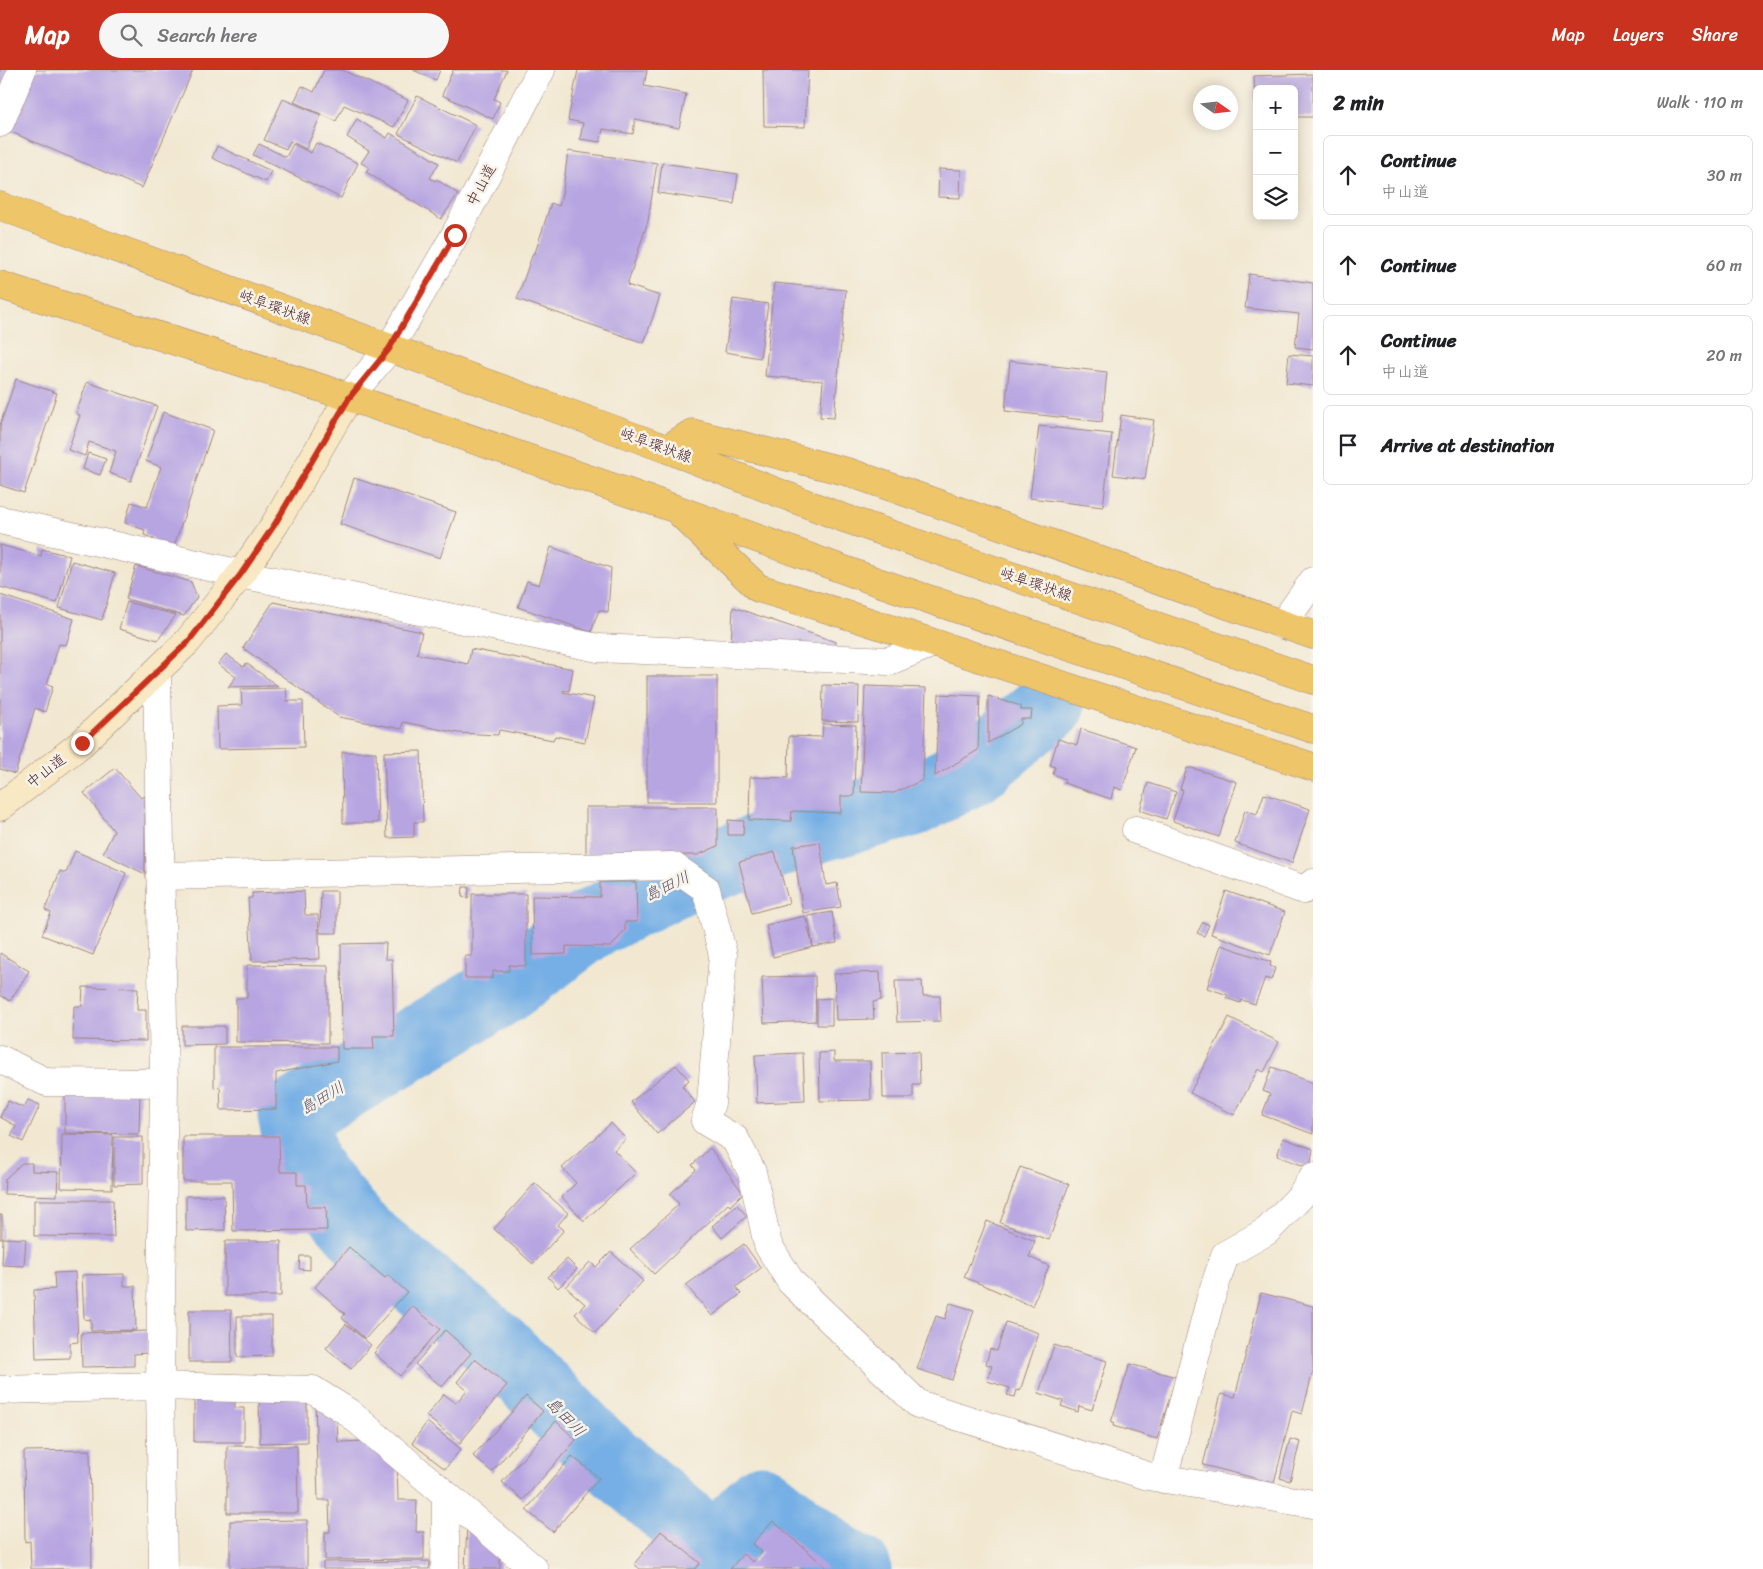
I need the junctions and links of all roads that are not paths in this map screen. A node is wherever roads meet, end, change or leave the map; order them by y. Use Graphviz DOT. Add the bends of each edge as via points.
graph roads {
  1 [pos="22,70"];
  2 [pos="541,70"];
  3 [pos="0,123"];
  4 [pos="0,206"];
  5 [pos="0,285"];
  6 [pos="389,349"];
  7 [pos="349,398"];
  8 [pos="667,449"];
  9 [pos="676,509"];
  10 [pos="0,520"];
  11 [pos="241,574"];
  12 [pos="1313,581"];
  13 [pos="1282,625"];
  14 [pos="1313,635"];
  15 [pos="933,644"];
  16 [pos="157,672"];
  17 [pos="1313,680"];
  18 [pos="1313,730"];
  19 [pos="1313,767"];
  20 [pos="0,807"];
  21 [pos="1136,830"];
  22 [pos="160,876"];
  23 [pos="1313,883"];
  24 [pos="0,1059"];
  25 [pos="164,1083"];
  26 [pos="1313,1177"];
  27 [pos="160,1386"];
  28 [pos="0,1390"];
  29 [pos="1163,1479"];
  30 [pos="446,1496"];
  31 [pos="1313,1504"];
  32 [pos="163,1569"];
  33 [pos="445,1569"];
  34 [pos="534,1569"];
  1 -- 3 [label="street"];
  2 -- 6 [label="street, 中山道" via="455,235"];
  4 -- 6 [label="main road, 岐阜環状線"];
  5 -- 7 [label="main road"];
  6 -- 7 [label="street, 中山道"];
  6 -- 8 [label="main road, 岐阜環状線"];
  7 -- 9 [label="main road"];
  7 -- 11 [label="street, 中山道" via="275,524"];
  8 -- 13 [label="main road" via="692,433 848,472"];
  8 -- 17 [label="main road, 岐阜環状線" via="838,516"];
  9 -- 15 [label="main road" via="758,588"];
  9 -- 18 [label="main road" via="875,581"];
  10 -- 11 [label="street"];
  11 -- 15 [label="street" via="598,648 889,661"];
  11 -- 16 [label="street, 中山道" via="188,642"];
  12 -- 13 [label="street"];
  13 -- 14 [label="main road"];
  15 -- 19 [label="main road"];
  16 -- 20 [label="street, 中山道" via="82,743"];
  16 -- 22 [label="street"];
  21 -- 23 [label="street" via="1304,890"];
  22 -- 25 [label="street"];
  22 -- 29 [label="street" via="673,866 706,889 723,955 711,1103 705,1121 735,1139 752,1172 768,1245 792,1282 918,1404"];
  24 -- 25 [label="street" via="46,1082"];
  25 -- 27 [label="street"];
  26 -- 29 [label="street" via="1300,1197 1267,1231 1225,1255"];
  27 -- 28 [label="street"];
  27 -- 30 [label="street" via="313,1390 348,1412"];
  27 -- 32 [label="street"];
  29 -- 31 [label="street"];
  30 -- 33 [label="street"];
  30 -- 34 [label="street"];
}
